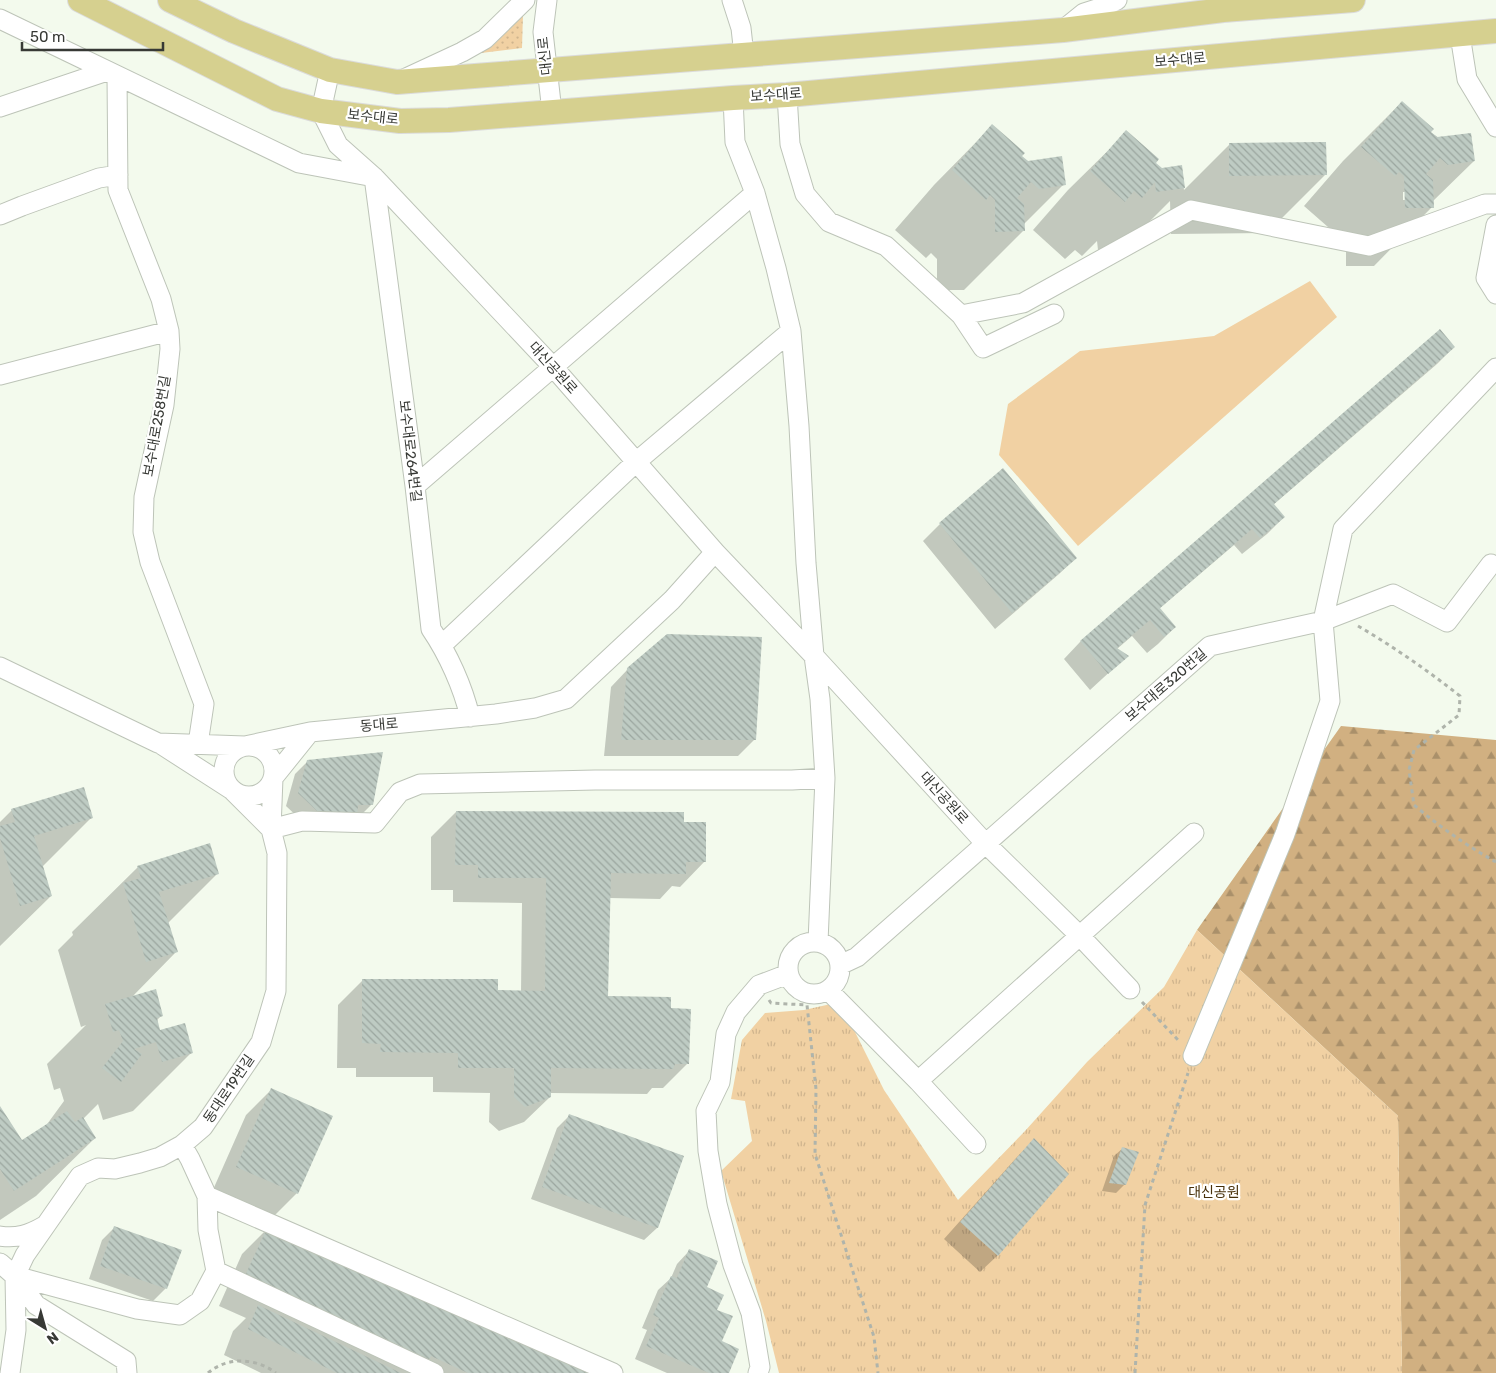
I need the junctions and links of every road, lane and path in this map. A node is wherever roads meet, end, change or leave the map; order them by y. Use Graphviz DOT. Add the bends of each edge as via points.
graph roads {
  1 [pos="80,0"];
  2 [pos="170,0"];
  3 [pos="525,0"];
  4 [pos="547,0"];
  5 [pos="732,0"];
  6 [pos="1117,0"];
  7 [pos="1353,0"];
  8 [pos="1217,5"];
  9 [pos="0,19"];
  10 [pos="1063,30"];
  11 [pos="1496,31"];
  12 [pos="1460,35"];
  13 [pos="744,55"];
  14 [pos="330,70"];
  15 [pos="546,70"];
  16 [pos="112,73"];
  17 [pos="397,82"];
  18 [pos="788,95"];
  19 [pos="733,98"];
  20 [pos="0,107"];
  21 [pos="321,111"];
  22 [pos="552,112"];
  23 [pos="1496,127"];
  24 [pos="118,175"];
  25 [pos="374,177"];
  26 [pos="756,193"];
  27 [pos="1496,204"];
  28 [pos="0,215"];
  29 [pos="1496,225"];
  30 [pos="1496,294"];
  31 [pos="1054,314"];
  32 [pos="961,315"];
  33 [pos="169,331"];
  34 [pos="791,331"];
  35 [pos="554,368"];
  36 [pos="1496,368"];
  37 [pos="0,375"];
  38 [pos="636,462"];
  39 [pos="415,486"];
  40 [pos="715,552"];
  41 [pos="1491,564"];
  42 [pos="1330,618"];
  43 [pos="442,646"];
  44 [pos="814,656"];
  45 [pos="0,667"];
  46 [pos="470,717"];
  47 [pos="310,732"];
  48 [pos="158,743"];
  49 [pos="198,744"];
  50 [pos="244,746"];
  51 [pos="273,778"];
  52 [pos="825,778"];
  53 [pos="232,790"];
  54 [pos="271,829"];
  55 [pos="1194,833"];
  56 [pos="986,844"];
  57 [pos="1496,862"];
  58 [pos="1080,936"];
  59 [pos="818,942"];
  60 [pos="840,965"];
  61 [pos="788,974"];
  62 [pos="759,985"];
  63 [pos="1130,989"];
  64 [pos="828,990"];
  65 [pos="1193,1056"];
  66 [pos="918,1081"];
  67 [pos="182,1144"];
  68 [pos="976,1144"];
  69 [pos="207,1196"];
  70 [pos="46,1226"];
  71 [pos="0,1236"];
  72 [pos="0,1263"];
  73 [pos="216,1271"];
  74 [pos="15,1276"];
  75 [pos="10,1373"];
  76 [pos="127,1373"];
  77 [pos="208,1373"];
  78 [pos="276,1373"];
  79 [pos="434,1373"];
  80 [pos="613,1373"];
  81 [pos="758,1373"];
  82 [pos="878,1373"];
  83 [pos="1135,1373"];
  1 -- 21 [label="main road, 보수대로" via="277,99"];
  2 -- 14 [label="main road" via="234,31"];
  3 -- 17 [label="street" via="485,39"];
  4 -- 15 [label="street, 대신로" via="543,32"];
  5 -- 13 [label="street"];
  6 -- 10 [label="street" via="1084,13"];
  7 -- 8 [label="main road"];
  8 -- 10 [label="main road"];
  9 -- 16 [label="street"];
  10 -- 13 [label="main road"];
  11 -- 12 [label="main road, 보수대로"];
  12 -- 18 [label="main road, 보수대로"];
  12 -- 23 [label="street" via="1466,79"];
  13 -- 15 [label="main road"];
  14 -- 17 [label="main road"];
  14 -- 21 [label="street"];
  15 -- 17 [label="main road"];
  15 -- 22 [label="street, 대신로"];
  16 -- 20 [label="street"];
  16 -- 24 [label="street, 보수대로258번길"];
  16 -- 25 [label="street" via="300,163"];
  18 -- 19 [label="main road, 보수대로"];
  18 -- 32 [label="street" via="790,144 805,194 830,222 886,246"];
  19 -- 22 [label="main road, 보수대로"];
  19 -- 26 [label="street" via="735,142"];
  21 -- 22 [label="main road, 보수대로" via="400,121"];
  21 -- 25 [label="street, 대신공원로" via="338,145"];
  24 -- 28 [label="street" via="99,178"];
  24 -- 33 [label="street, 보수대로258번길" via="118,190 161,299"];
  25 -- 35 [label="street, 대신공원로"];
  25 -- 39 [label="street, 보수대로264번길"];
  26 -- 34 [label="street"];
  26 -- 35 [label="street"];
  27 -- 32 [label="street" via="1485,204 1370,246 1191,210 1023,303"];
  29 -- 30 [label="street" via="1486,278"];
  31 -- 32 [label="street" via="984,348"];
  33 -- 37 [label="street"];
  33 -- 49 [label="street, 보수대로258번길" via="164,405 144,497 143,532 150,562 204,704"];
  34 -- 38 [label="street"];
  34 -- 44 [label="street"];
  35 -- 38 [label="street, 대신공원로"];
  35 -- 39 [label="street"];
  36 -- 42 [label="street" via="1343,529"];
  38 -- 40 [label="street, 대신공원로"];
  38 -- 43 [label="street"];
  39 -- 43 [label="street, 보수대로264번길" via="431,629"];
  40 -- 44 [label="street, 대신공원로"];
  40 -- 46 [label="street, 동대로" via="672,600 566,699 535,708"];
  41 -- 42 [label="street, 보수대로320번길" via="1448,622 1393,594"];
  42 -- 56 [label="street, 보수대로320번길" via="1210,646"];
  42 -- 57 [label="path" via="1390,645 1460,696 1459,715 1414,750 1409,770 1414,805 1471,848"];
  42 -- 65 [label="street" via="1330,701 1285,834"];
  43 -- 46 [label="street, 보수대로264번길" via="467,702"];
  44 -- 52 [label="street"];
  44 -- 56 [label="street, 대신공원로"];
  45 -- 48 [label="street, 동대로"];
  46 -- 47 [label="street, 동대로"];
  47 -- 50 [label="street, 동대로"];
  47 -- 51 [label="street"];
  48 -- 49 [label="street, 동대로"];
  48 -- 53 [label="street"];
  49 -- 50 [label="street, 동대로"];
  50 -- 51 [label="street" via="257,747 268,754 274,765"];
  50 -- 53 [label="street" via="226,758 225,781"];
  51 -- 53 [label="street" via="267,789 256,795 243,796"];
  51 -- 54 [label="street, 동대로19번길"];
  52 -- 54 [label="street" via="420,784 400,792 375,823 302,821"];
  52 -- 59 [label="street"];
  53 -- 54 [label="street"];
  54 -- 67 [label="street, 동대로19번길" via="277,854 276,992 261,1042 204,1127"];
  55 -- 58 [label="street"];
  56 -- 58 [label="street, 대신공원로"];
  56 -- 60 [label="street, 보수대로320번길" via="857,957"];
  58 -- 63 [label="street, 대신공원로"];
  58 -- 66 [label="street"];
  59 -- 60 [label="street" via="829,946"];
  59 -- 61 [label="street" via="806,943 794,950 788,961"];
  60 -- 64 [label="street" via="838,980"];
  61 -- 62 [label="street"];
  61 -- 64 [label="street" via="797,988 804,991 812,994"];
  62 -- 81 [label="street" via="736,1012 726,1034 720,1082 706,1111 716,1204 751,1313 760,1367"];
  62 -- 82 [label="path" via="770,1003 807,1005 816,1089 815,1154 874,1338"];
  63 -- 65 [label="path"];
  64 -- 66 [label="street"];
  65 -- 83 [label="path" via="1145,1205"];
  66 -- 68 [label="street"];
  67 -- 69 [label="street"];
  67 -- 70 [label="street, 동대로19번길" via="140,1163 115,1169 98,1168 80,1176"];
  69 -- 73 [label="street" via="208,1230"];
  69 -- 80 [label="street"];
  70 -- 71 [label="street" via="27,1236"];
  70 -- 74 [label="street, 동대로19번길" via="25,1255"];
  72 -- 74 [label="street"];
  73 -- 74 [label="street" via="200,1301 180,1315 137,1308"];
  73 -- 79 [label="street"];
  74 -- 75 [label="street" via="16,1330"];
  74 -- 76 [label="street" via="36,1306 126,1361"];
  77 -- 78 [label="path" via="240,1360 255,1362"];
}
